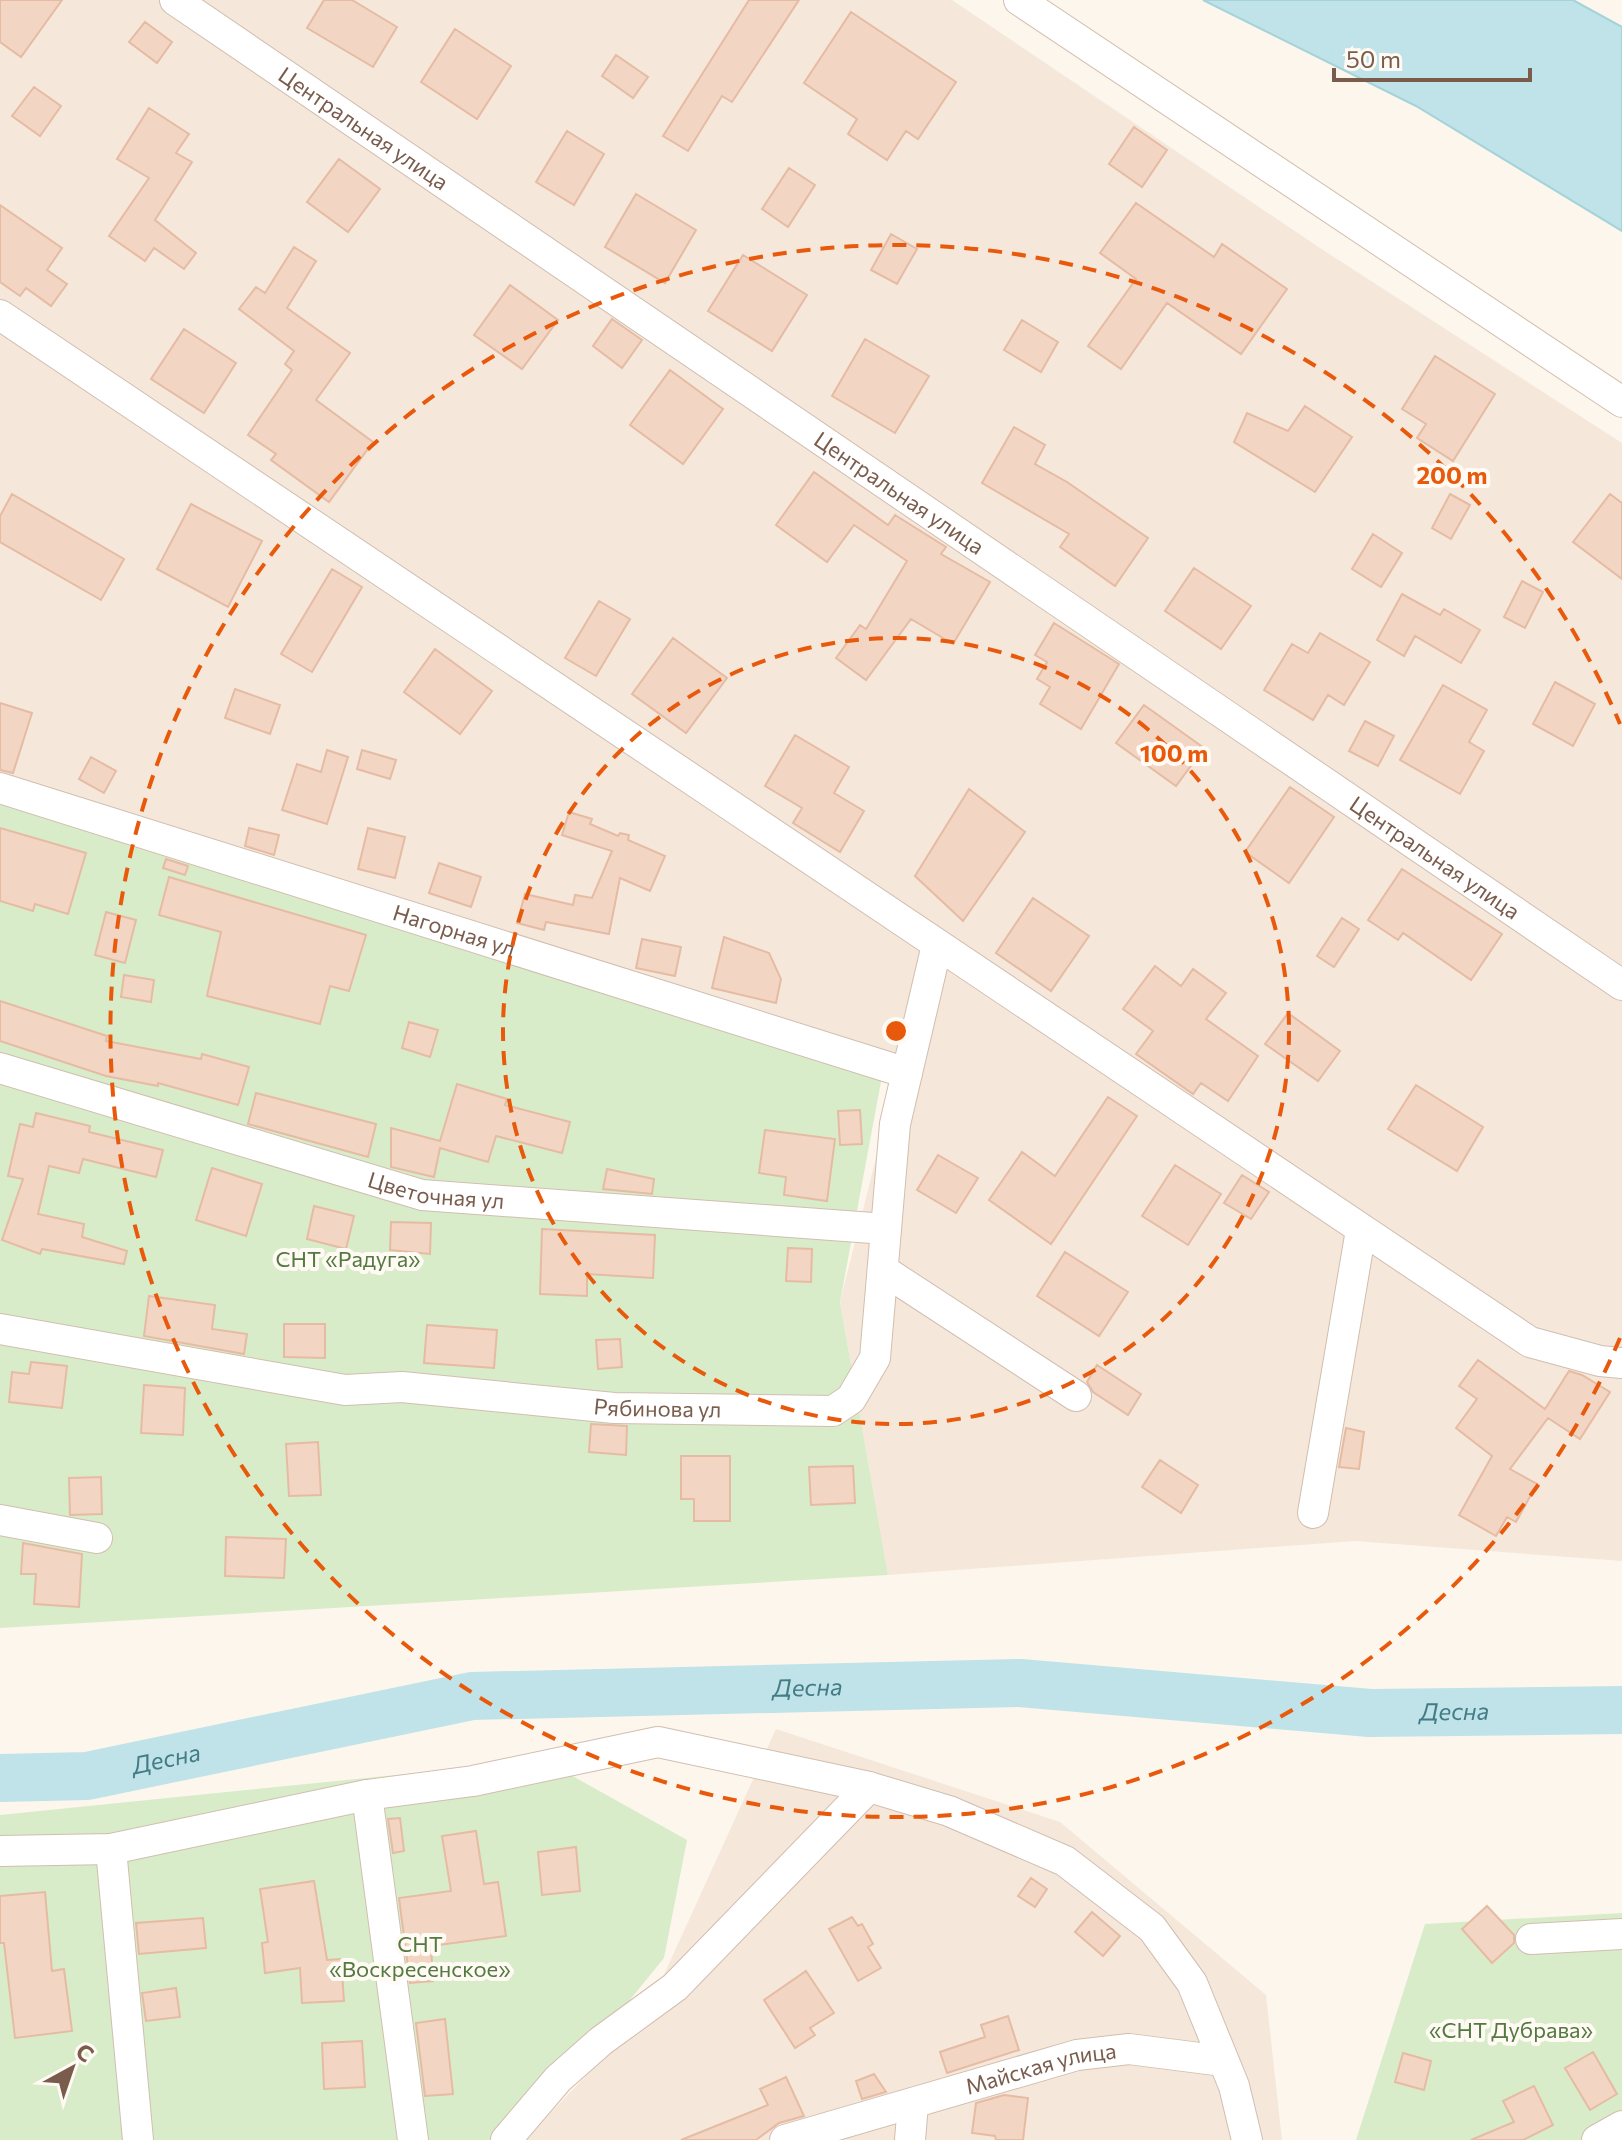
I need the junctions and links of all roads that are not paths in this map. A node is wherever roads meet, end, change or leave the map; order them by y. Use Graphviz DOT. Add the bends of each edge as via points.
graph roads {
  1 [pos="175,0"];
  2 [pos="1019,0"];
  3 [pos="0,315"];
  4 [pos="1622,402"];
  5 [pos="0,788"];
  6 [pos="937,945"];
  7 [pos="1622,985"];
  8 [pos="0,1068"];
  9 [pos="907,1073"];
  10 [pos="886,1229"];
  11 [pos="1361,1230"];
  12 [pos="883,1270"];
  13 [pos="0,1329"];
  14 [pos="1622,1363"];
  15 [pos="1076,1396"];
  16 [pos="1313,1513"];
  17 [pos="0,1520"];
  18 [pos="97,1538"];
  19 [pos="869,1787"];
  20 [pos="367,1795"];
  21 [pos="111,1849"];
  22 [pos="0,1851"];
  23 [pos="1622,1934"];
  24 [pos="1531,1939"];
  25 [pos="1223,2061"];
  26 [pos="913,2104"];
  27 [pos="1622,2126"];
  28 [pos="138,2140"];
  29 [pos="413,2140"];
  30 [pos="506,2140"];
  31 [pos="785,2140"];
  32 [pos="910,2140"];
  33 [pos="1247,2140"];
  34 [pos="1597,2140"];
  1 -- 7 [label="street, Центральная улица"];
  2 -- 4 [label="street"];
  3 -- 6 [label="street"];
  5 -- 9 [label="street, Нагорная ул"];
  6 -- 9 [label="street, Рябинова ул"];
  6 -- 11 [label="street"];
  8 -- 10 [label="street, Цветочная ул" via="422,1195"];
  9 -- 10 [label="street, Рябинова ул" via="895,1124"];
  10 -- 12 [label="street, Рябинова ул"];
  11 -- 14 [label="street" via="1530,1342"];
  11 -- 16 [label="street"];
  12 -- 13 [label="street, Рябинова ул" via="875,1358 851,1399 833,1411 614,1408 402,1387 345,1390"];
  12 -- 15 [label="street"];
  17 -- 18 [label="street"];
  19 -- 20 [label="street" via="658,1742 473,1781"];
  19 -- 25 [label="street" via="949,1811 1065,1861 1152,1928 1192,1983"];
  19 -- 30 [label="street" via="675,1987 558,2079"];
  20 -- 21 [label="street"];
  20 -- 29 [label="street"];
  21 -- 22 [label="street"];
  21 -- 28 [label="street"];
  23 -- 24 [label="street"];
  25 -- 26 [label="street, Майская улица" via="1129,2049 1077,2055"];
  25 -- 33 [label="street"];
  26 -- 31 [label="street, Майская улица"];
  26 -- 32 [label="street"];
  27 -- 34 [label="street"];
}
